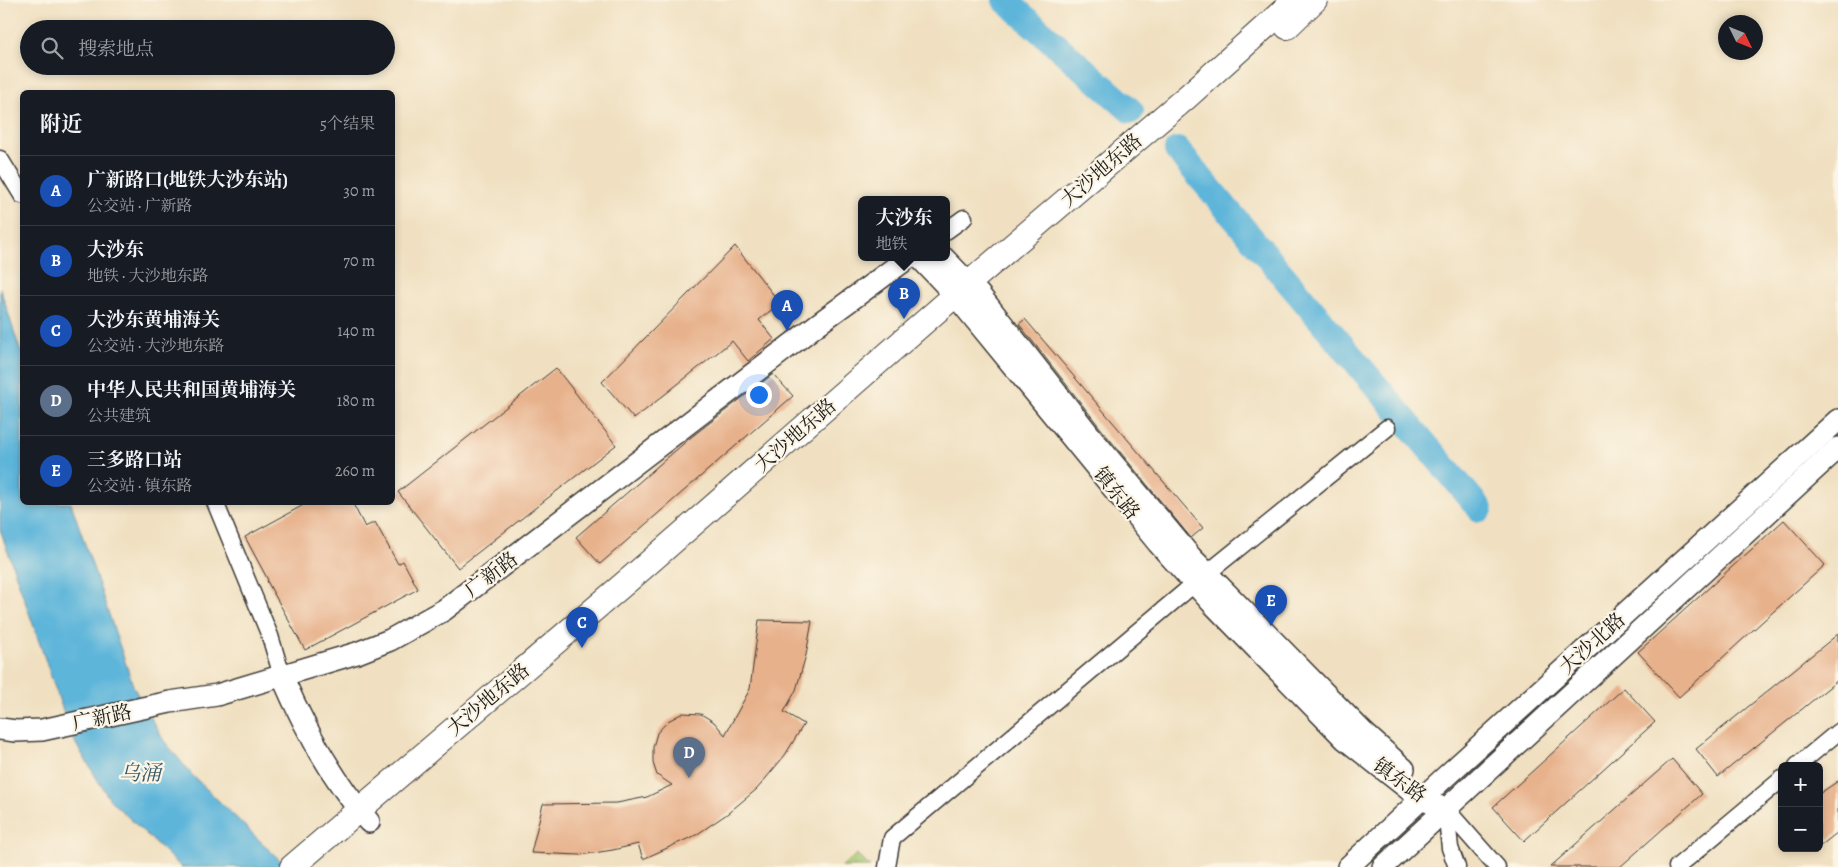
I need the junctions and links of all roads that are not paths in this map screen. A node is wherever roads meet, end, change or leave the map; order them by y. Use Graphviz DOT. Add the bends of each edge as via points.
graph roads {
  1 [pos="1295,0"];
  2 [pos="1315,0"];
  3 [pos="0,159"];
  4 [pos="20,192"];
  5 [pos="964,218"];
  6 [pos="950,228"];
  7 [pos="904,261"];
  8 [pos="924,261"];
  9 [pos="946,261"];
  10 [pos="967,294"];
  11 [pos="1838,420"];
  12 [pos="1387,428"];
  13 [pos="1838,448"];
  14 [pos="216,505"];
  15 [pos="1200,579"];
  16 [pos="282,676"];
  17 [pos="0,729"];
  18 [pos="1838,732"];
  19 [pos="1803,762"];
  20 [pos="1778,782"];
  21 [pos="1425,795"];
  22 [pos="1446,809"];
  23 [pos="364,816"];
  24 [pos="292,867"];
  25 [pos="316,867"];
  26 [pos="887,867"];
  27 [pos="1348,867"];
  28 [pos="1383,867"];
  29 [pos="1457,867"];
  30 [pos="1497,867"];
  31 [pos="1677,867"];
  1 -- 10 [label="main road, 大沙地东路"];
  2 -- 10 [label="main road, 大沙地东路" via="1146,152"];
  3 -- 4 [label="street"];
  5 -- 6 [label="street"];
  7 -- 16 [label="street, 广新路" via="444,610 390,640"];
  8 -- 10 [label="street, 镇东路"];
  9 -- 10 [label="street, 镇东路"];
  10 -- 15 [label="street, 镇东路" via="1156,517"];
  10 -- 23 [label="main road, 大沙地东路" via="714,525"];
  11 -- 21 [label="street, 大沙北路"];
  12 -- 15 [label="street"];
  13 -- 22 [label="street, 大沙北路"];
  14 -- 16 [label="street" via="270,636"];
  15 -- 21 [label="street, 镇东路" via="1345,739"];
  15 -- 26 [label="street" via="892,838"];
  16 -- 17 [label="street, 广新路" via="217,695 42,730"];
  16 -- 23 [label="street" via="299,716 336,778"];
  18 -- 19 [label="street"];
  20 -- 31 [label="street"];
  21 -- 22 [label="street, 镇东路"];
  21 -- 27 [label="street, 大沙北路"];
  22 -- 28 [label="street, 大沙北路"];
  22 -- 29 [label="street" via="1450,848"];
  22 -- 30 [label="street"];
  23 -- 24 [label="main road, 大沙地东路"];
  23 -- 25 [label="main road, 大沙地东路"];
}
